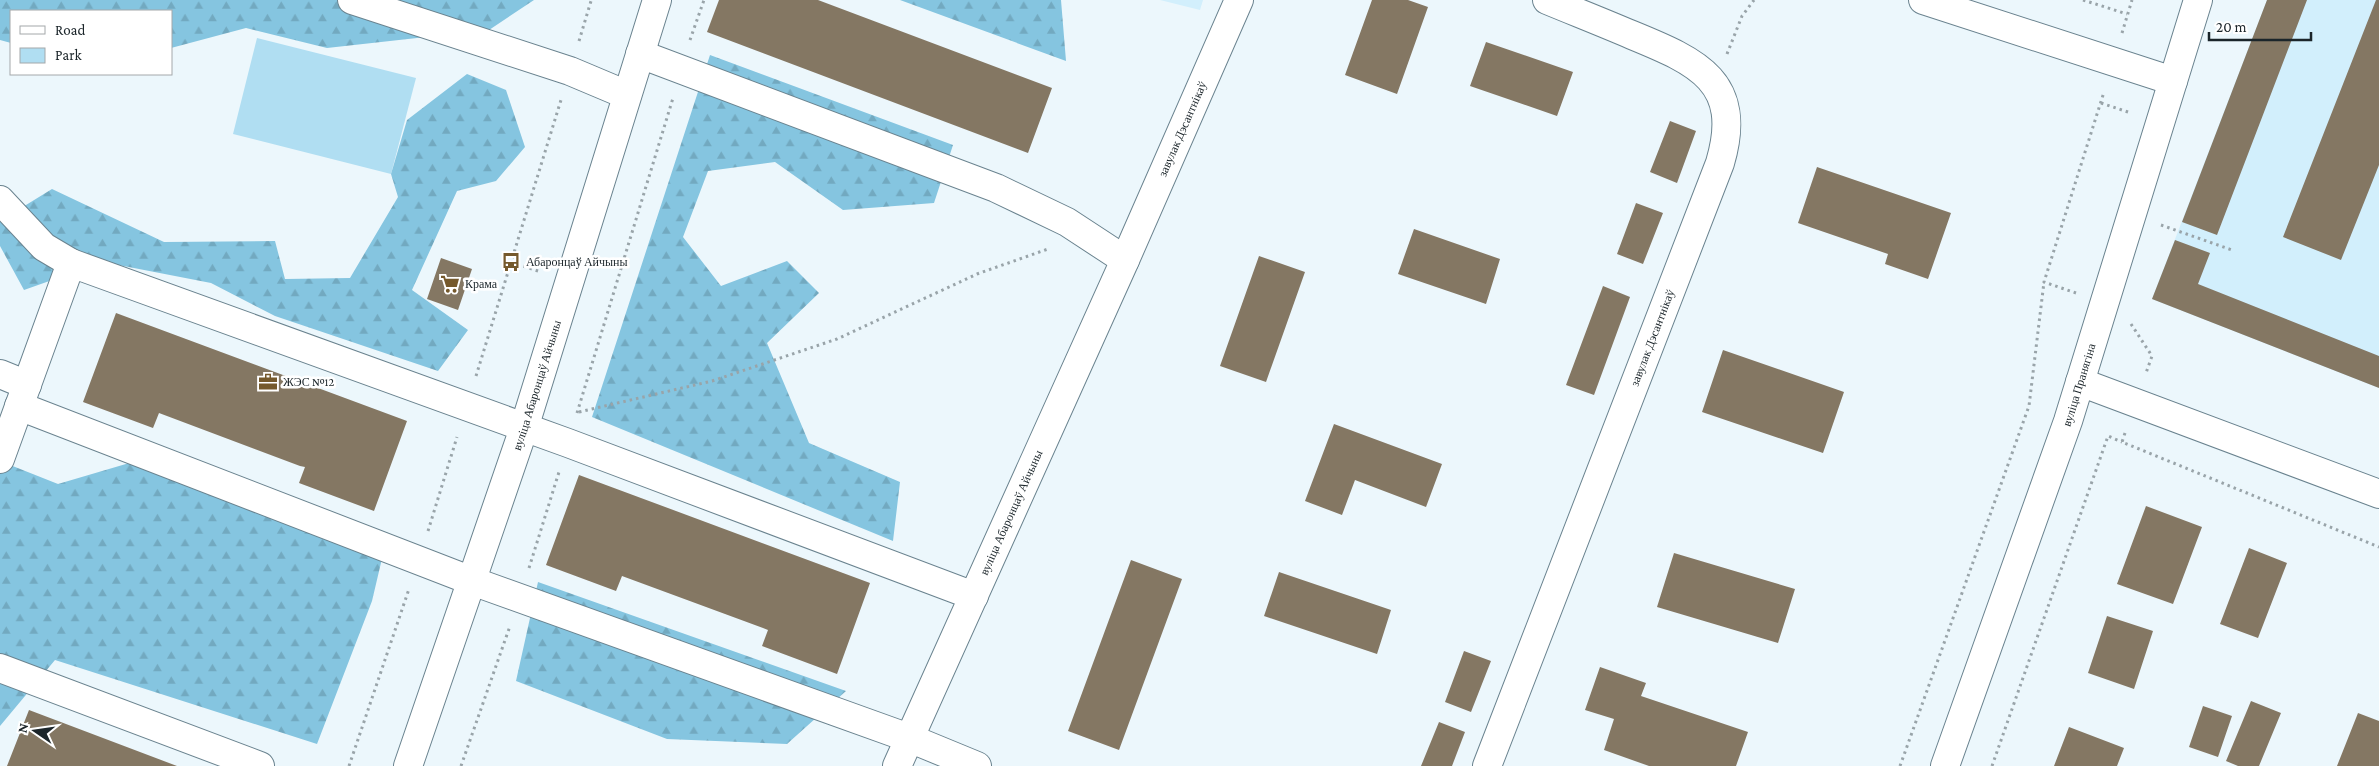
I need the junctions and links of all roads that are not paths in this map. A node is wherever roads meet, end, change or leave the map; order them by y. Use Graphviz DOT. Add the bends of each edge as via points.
graph roads {
  1 [pos="352,0"];
  2 [pos="657,0"];
  3 [pos="1239,0"];
  4 [pos="1547,0"];
  5 [pos="1923,0"];
  6 [pos="2198,0"];
  7 [pos="640,54"];
  8 [pos="2173,81"];
  9 [pos="627,95"];
  10 [pos="0,200"];
  11 [pos="1125,260"];
  12 [pos="71,263"];
  13 [pos="0,374"];
  14 [pos="2080,382"];
  15 [pos="23,395"];
  16 [pos="524,428"];
  17 [pos="0,459"];
  18 [pos="2379,494"];
  19 [pos="472,581"];
  20 [pos="974,596"];
  21 [pos="0,668"];
  22 [pos="909,738"];
  23 [pos="260,766"];
  24 [pos="408,766"];
  25 [pos="897,766"];
  26 [pos="977,766"];
  27 [pos="1487,766"];
  28 [pos="1945,766"];
  1 -- 9 [label="street" via="570,71"];
  2 -- 7 [label="street, вуліца Абаронцаў Айчыны"];
  3 -- 11 [label="street, завулак Дэсантнікаў"];
  4 -- 27 [label="street, завулак Дэсантнікаў" via="1678,55 1700,69 1715,85 1726,113 1725,146"];
  5 -- 8 [label="street"];
  6 -- 8 [label="street, вуліца Пранягіна"];
  7 -- 9 [label="street, вуліца Абаронцаў Айчыны"];
  7 -- 11 [label="street" via="996,188 1042,208"];
  8 -- 14 [label="street, вуліца Пранягіна"];
  9 -- 16 [label="street, вуліца Абаронцаў Айчыны"];
  10 -- 12 [label="street" via="44,247"];
  11 -- 20 [label="street, вуліца Абаронцаў Айчыны"];
  12 -- 15 [label="street"];
  12 -- 16 [label="street"];
  13 -- 15 [label="street"];
  14 -- 18 [label="street"];
  14 -- 28 [label="street, вуліца Пранягіна"];
  15 -- 17 [label="street"];
  15 -- 19 [label="street"];
  16 -- 19 [label="street, вуліца Абаронцаў Айчыны"];
  16 -- 20 [label="street"];
  19 -- 22 [label="street"];
  19 -- 24 [label="street, вуліца Абаронцаў Айчыны"];
  20 -- 22 [label="street, вуліца Абаронцаў Айчыны"];
  21 -- 23 [label="street"];
  22 -- 25 [label="street, вуліца Абаронцаў Айчыны"];
  22 -- 26 [label="street"];
}
